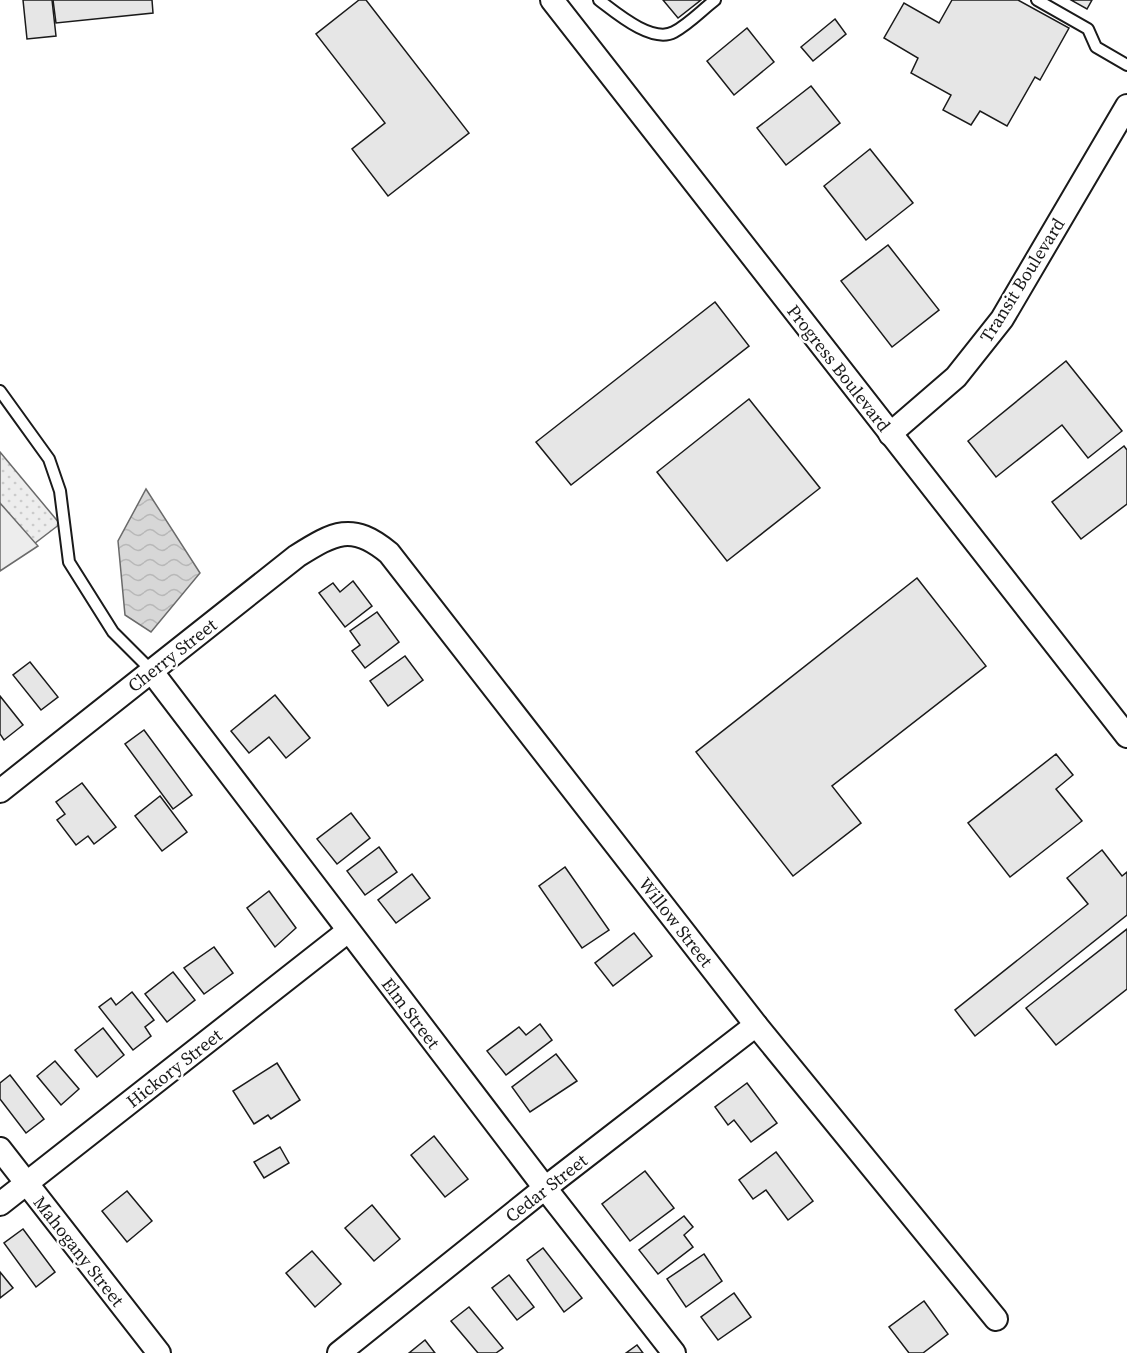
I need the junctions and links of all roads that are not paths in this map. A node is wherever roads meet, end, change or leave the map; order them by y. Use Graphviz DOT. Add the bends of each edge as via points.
graph roads {
  1 [pos="598,0"];
  2 [pos="715,0"];
  3 [pos="1037,0"];
  4 [pos="561,3"];
  5 [pos="1127,65"];
  6 [pos="1127,106"];
  7 [pos="0,391"];
  8 [pos="890,434"];
  9 [pos="351,532"];
  10 [pos="152,672"];
  11 [pos="1127,736"];
  12 [pos="0,791"];
  13 [pos="348,931"];
  14 [pos="756,1025"];
  15 [pos="0,1149"];
  16 [pos="27,1184"];
  17 [pos="545,1188"];
  18 [pos="0,1204"];
  19 [pos="996,1319"];
  20 [pos="159,1353"];
  21 [pos="339,1353"];
  22 [pos="674,1353"];
  1 -- 2 [label="lane" via="626,21 653,34 672,33"];
  3 -- 5 [label="lane" via="1088,29 1096,46"];
  4 -- 8 [label="street, Progress Boulevard"];
  6 -- 8 [label="street, Transit Boulevard" via="1002,319 956,377"];
  7 -- 10 [label="lane" via="50,459 60,491 69,562 113,632"];
  8 -- 11 [label="street, Progress Boulevard"];
  9 -- 10 [label="street, Cherry Street" via="325,539 297,556"];
  9 -- 14 [label="street, Willow Street" via="372,539 389,553"];
  10 -- 12 [label="street, Cherry Street"];
  10 -- 13 [label="street, Elm Street"];
  13 -- 16 [label="street, Hickory Street"];
  13 -- 17 [label="street, Elm Street"];
  14 -- 17 [label="street, Cedar Street"];
  14 -- 19 [label="street, Willow Street"];
  15 -- 16 [label="street, Mahogany Street"];
  16 -- 18 [label="street, Hickory Street"];
  16 -- 20 [label="street, Mahogany Street"];
  17 -- 21 [label="street, Cedar Street"];
  17 -- 22 [label="street, Elm Street"];
}
